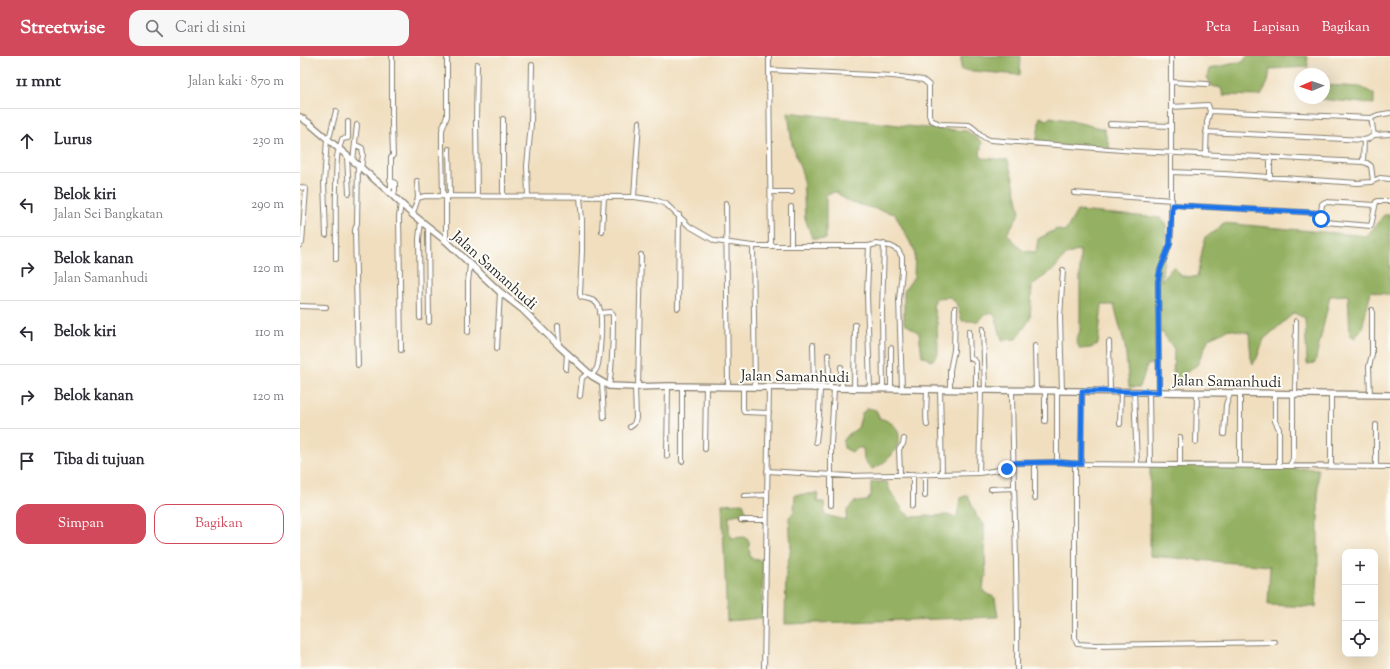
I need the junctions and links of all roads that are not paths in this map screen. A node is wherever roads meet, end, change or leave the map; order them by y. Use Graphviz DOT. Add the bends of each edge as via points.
graph roads {
  1 [pos="392,56"];
  2 [pos="769,56"];
  3 [pos="1171,56"];
  4 [pos="447,57"];
  5 [pos="477,64"];
  6 [pos="532,65"];
  7 [pos="769,70"];
  8 [pos="1171,82"];
  9 [pos="1207,84"];
  10 [pos="1171,107"];
  11 [pos="336,111"];
  12 [pos="1210,111"];
  13 [pos="1390,114"];
  14 [pos="300,117"];
  15 [pos="1371,118"];
  16 [pos="503,119"];
  17 [pos="348,122"];
  18 [pos="639,122"];
  19 [pos="1110,124"];
  20 [pos="357,125"];
  21 [pos="1171,126"];
  22 [pos="1206,132"];
  23 [pos="1390,134"];
  24 [pos="1374,135"];
  25 [pos="327,139"];
  26 [pos="1364,140"];
  27 [pos="356,144"];
  28 [pos="338,149"];
  29 [pos="449,149"];
  30 [pos="1171,153"];
  31 [pos="1206,154"];
  32 [pos="348,157"];
  33 [pos="1270,157"];
  34 [pos="353,161"];
  35 [pos="1363,162"];
  36 [pos="360,167"];
  37 [pos="1171,172"];
  38 [pos="1270,178"];
  39 [pos="1390,179"];
  40 [pos="418,181"];
  41 [pos="1372,181"];
  42 [pos="300,187"];
  43 [pos="771,192"];
  44 [pos="792,192"];
  45 [pos="349,193"];
  46 [pos="390,193"];
  47 [pos="1074,194"];
  48 [pos="446,195"];
  49 [pos="477,195"];
  50 [pos="503,196"];
  51 [pos="528,196"];
  52 [pos="580,196"];
  53 [pos="634,196"];
  54 [pos="604,197"];
  55 [pos="418,198"];
  56 [pos="1390,201"];
  57 [pos="401,203"];
  58 [pos="726,203"];
  59 [pos="1172,203"];
  60 [pos="1375,205"];
  61 [pos="790,207"];
  62 [pos="1321,213"];
  63 [pos="412,214"];
  64 [pos="679,215"];
  65 [pos="421,221"];
  66 [pos="428,227"];
  67 [pos="602,231"];
  68 [pos="326,235"];
  69 [pos="446,241"];
  70 [pos="300,244"];
  71 [pos="727,244"];
  72 [pos="884,244"];
  73 [pos="753,246"];
  74 [pos="771,246"];
  75 [pos="790,246"];
  76 [pos="869,246"];
  77 [pos="641,255"];
  78 [pos="336,259"];
  79 [pos="470,265"];
  80 [pos="1063,270"];
  81 [pos="500,292"];
  82 [pos="300,306"];
  83 [pos="326,307"];
  84 [pos="678,308"];
  85 [pos="955,308"];
  86 [pos="1372,310"];
  87 [pos="600,313"];
  88 [pos="420,318"];
  89 [pos="1296,321"];
  90 [pos="429,322"];
  91 [pos="856,325"];
  92 [pos="558,326"];
  93 [pos="983,329"];
  94 [pos="468,332"];
  95 [pos="969,332"];
  96 [pos="1109,342"];
  97 [pos="813,345"];
  98 [pos="559,346"];
  99 [pos="1035,346"];
  100 [pos="497,348"];
  101 [pos="891,348"];
  102 [pos="401,350"];
  103 [pos="567,353"];
  104 [pos="828,355"];
  105 [pos="358,365"];
  106 [pos="841,367"];
  107 [pos="566,369"];
  108 [pos="590,374"];
  109 [pos="602,382"];
  110 [pos="609,386"];
  111 [pos="668,386"];
  112 [pos="637,387"];
  113 [pos="682,387"];
  114 [pos="706,387"];
  115 [pos="728,387"];
  116 [pos="743,387"];
  117 [pos="755,388"];
  118 [pos="769,388"];
  119 [pos="817,388"];
  120 [pos="832,388"];
  121 [pos="842,389"];
  122 [pos="854,389"];
  123 [pos="870,389"];
  124 [pos="883,389"];
  125 [pos="891,389"];
  126 [pos="902,389"];
  127 [pos="927,389"];
  128 [pos="950,389"];
  129 [pos="981,389"];
  130 [pos="940,390"];
  131 [pos="1012,390"];
  132 [pos="1036,390"];
  133 [pos="1045,390"];
  134 [pos="1060,391"];
  135 [pos="1082,391"];
  136 [pos="1110,391"];
  137 [pos="1121,392"];
  138 [pos="1134,392"];
  139 [pos="1149,392"];
  140 [pos="1159,392"];
  141 [pos="1196,393"];
  142 [pos="1230,393"];
  143 [pos="1240,394"];
  144 [pos="1275,394"];
  145 [pos="1331,394"];
  146 [pos="1294,395"];
  147 [pos="1390,395"];
  148 [pos="580,396"];
  149 [pos="1370,396"];
  150 [pos="769,413"];
  151 [pos="604,418"];
  152 [pos="1045,421"];
  153 [pos="1120,424"];
  154 [pos="927,425"];
  155 [pos="1376,425"];
  156 [pos="630,427"];
  157 [pos="1224,434"];
  158 [pos="1180,436"];
  159 [pos="904,439"];
  160 [pos="816,442"];
  161 [pos="1196,442"];
  162 [pos="705,449"];
  163 [pos="667,456"];
  164 [pos="682,461"];
  165 [pos="1057,462"];
  166 [pos="1035,463"];
  167 [pos="1075,463"];
  168 [pos="1081,464"];
  169 [pos="1137,464"];
  170 [pos="1150,464"];
  171 [pos="1180,464"];
  172 [pos="1240,465"];
  173 [pos="1279,465"];
  174 [pos="1290,465"];
  175 [pos="1012,466"];
  176 [pos="1331,466"];
  177 [pos="1376,466"];
  178 [pos="1390,467"];
  179 [pos="767,471"];
  180 [pos="925,473"];
  181 [pos="942,473"];
  182 [pos="979,473"];
  183 [pos="900,474"];
  184 [pos="913,474"];
  185 [pos="832,475"];
  186 [pos="1014,488"];
  187 [pos="991,489"];
  188 [pos="766,495"];
  189 [pos="744,496"];
  190 [pos="925,496"];
  191 [pos="1035,498"];
  192 [pos="831,505"];
  193 [pos="913,506"];
  194 [pos="741,520"];
  195 [pos="766,520"];
  196 [pos="1275,642"];
  197 [pos="764,669"];
  198 [pos="1017,669"];
  1 -- 46 [label="street" via="393,155 390,158"];
  2 -- 7 [label="street"];
  3 -- 8 [label="street"];
  4 -- 48 [label="street" via="447,116 442,130"];
  5 -- 49 [label="street"];
  6 -- 51 [label="street"];
  7 -- 30 [label="street" via="893,76 923,80 929,86 931,120 940,124 969,125 990,140"];
  7 -- 43 [label="street"];
  8 -- 9 [label="street"];
  8 -- 10 [label="street"];
  10 -- 12 [label="street" via="1208,105"];
  10 -- 21 [label="street"];
  11 -- 25 [label="street"];
  12 -- 15 [label="street"];
  12 -- 22 [label="street"];
  13 -- 15 [label="street"];
  14 -- 25 [label="street, Jalan Samanhudi"];
  15 -- 24 [label="street"];
  16 -- 50 [label="street"];
  17 -- 28 [label="street" via="348,138 342,139"];
  18 -- 53 [label="street"];
  19 -- 21 [label="street"];
  20 -- 27 [label="street"];
  21 -- 30 [label="street"];
  22 -- 26 [label="street"];
  22 -- 31 [label="street"];
  23 -- 24 [label="street"];
  24 -- 26 [label="street"];
  25 -- 28 [label="street, Jalan Samanhudi"];
  25 -- 68 [label="street" via="324,183"];
  26 -- 35 [label="street"];
  27 -- 34 [label="street"];
  27 -- 36 [label="street" via="363,150"];
  28 -- 32 [label="street, Jalan Samanhudi"];
  28 -- 78 [label="street"];
  29 -- 48 [label="street"];
  30 -- 31 [label="street"];
  30 -- 37 [label="street"];
  31 -- 33 [label="street"];
  32 -- 34 [label="street, Jalan Samanhudi"];
  32 -- 45 [label="street"];
  33 -- 35 [label="street"];
  33 -- 38 [label="street"];
  34 -- 36 [label="street, Jalan Samanhudi"];
  35 -- 41 [label="street" via="1371,166"];
  36 -- 46 [label="street, Jalan Samanhudi"];
  36 -- 105 [label="street" via="355,230"];
  37 -- 38 [label="street"];
  37 -- 59 [label="street"];
  38 -- 41 [label="street" via="1358,183"];
  39 -- 41 [label="street" via="1380,178"];
  40 -- 55 [label="street"];
  42 -- 70 [label="street" via="306,190"];
  43 -- 44 [label="street"];
  43 -- 74 [label="street"];
  46 -- 57 [label="street, Jalan Samanhudi"];
  47 -- 59 [label="street"];
  48 -- 49 [label="street"];
  48 -- 55 [label="street"];
  48 -- 69 [label="street"];
  49 -- 50 [label="street"];
  50 -- 51 [label="street"];
  51 -- 52 [label="street"];
  52 -- 54 [label="street"];
  52 -- 87 [label="street" via="580,294 597,304"];
  53 -- 54 [label="street"];
  53 -- 64 [label="street" via="666,204"];
  54 -- 67 [label="street"];
  55 -- 63 [label="street"];
  56 -- 60 [label="street" via="1378,201"];
  57 -- 63 [label="street, Jalan Samanhudi"];
  57 -- 102 [label="street"];
  58 -- 71 [label="street"];
  59 -- 62 [label="street"];
  59 -- 140 [label="street" via="1170,244 1158,281"];
  60 -- 62 [label="street" via="1325,202 1322,204"];
  60 -- 62 [label="street" via="1371,226 1325,222 1321,220"];
  61 -- 75 [label="street"];
  63 -- 65 [label="street, Jalan Samanhudi"];
  64 -- 71 [label="street" via="689,226 703,235"];
  64 -- 84 [label="street"];
  65 -- 66 [label="street, Jalan Samanhudi"];
  65 -- 88 [label="street"];
  66 -- 69 [label="street, Jalan Samanhudi"];
  66 -- 90 [label="street"];
  69 -- 79 [label="street, Jalan Samanhudi"];
  71 -- 73 [label="street"];
  71 -- 115 [label="street"];
  72 -- 76 [label="street"];
  72 -- 124 [label="street"];
  72 -- 126 [label="street" via="894,247 902,257 899,300"];
  73 -- 74 [label="street"];
  73 -- 117 [label="street"];
  74 -- 75 [label="street"];
  75 -- 76 [label="street"];
  76 -- 123 [label="street"];
  77 -- 112 [label="street"];
  79 -- 81 [label="street, Jalan Samanhudi"];
  79 -- 94 [label="street"];
  80 -- 134 [label="street"];
  81 -- 98 [label="street, Jalan Samanhudi" via="522,309"];
  81 -- 100 [label="street"];
  82 -- 83 [label="street"];
  85 -- 128 [label="street"];
  86 -- 149 [label="street"];
  87 -- 108 [label="street" via="600,349 597,367"];
  87 -- 110 [label="street" via="613,314"];
  89 -- 146 [label="street"];
  91 -- 122 [label="street"];
  92 -- 98 [label="street"];
  93 -- 129 [label="street"];
  95 -- 129 [label="street" via="970,358 976,362"];
  96 -- 136 [label="street"];
  97 -- 119 [label="street"];
  98 -- 103 [label="street, Jalan Samanhudi"];
  99 -- 132 [label="street"];
  101 -- 125 [label="street"];
  103 -- 107 [label="street"];
  103 -- 108 [label="street, Jalan Samanhudi"];
  104 -- 120 [label="street"];
  106 -- 121 [label="street"];
  108 -- 109 [label="street, Jalan Samanhudi"];
  108 -- 148 [label="street" via="582,378"];
  109 -- 110 [label="street, Jalan Samanhudi"];
  109 -- 151 [label="street"];
  110 -- 112 [label="street, Jalan Samanhudi"];
  111 -- 112 [label="street, Jalan Samanhudi"];
  111 -- 113 [label="street, Jalan Samanhudi"];
  111 -- 163 [label="street"];
  112 -- 156 [label="street" via="636,418"];
  113 -- 114 [label="street, Jalan Samanhudi"];
  113 -- 164 [label="street"];
  114 -- 115 [label="street, Jalan Samanhudi"];
  114 -- 162 [label="street"];
  115 -- 116 [label="street, Jalan Samanhudi"];
  116 -- 117 [label="street, Jalan Samanhudi"];
  116 -- 150 [label="street" via="744,412"];
  117 -- 118 [label="street, Jalan Samanhudi"];
  118 -- 119 [label="street, Jalan Samanhudi"];
  118 -- 150 [label="street"];
  119 -- 120 [label="street, Jalan Samanhudi"];
  119 -- 160 [label="street" via="819,416"];
  120 -- 121 [label="street, Jalan Samanhudi"];
  120 -- 185 [label="street"];
  121 -- 122 [label="street, Jalan Samanhudi"];
  122 -- 123 [label="street, Jalan Samanhudi"];
  123 -- 124 [label="street, Jalan Samanhudi"];
  124 -- 125 [label="street, Jalan Samanhudi"];
  125 -- 126 [label="street, Jalan Samanhudi"];
  126 -- 127 [label="street, Jalan Samanhudi"];
  127 -- 130 [label="street, Jalan Samanhudi"];
  127 -- 154 [label="street"];
  128 -- 129 [label="street, Jalan Samanhudi"];
  128 -- 130 [label="street, Jalan Samanhudi"];
  129 -- 131 [label="street, Jalan Samanhudi"];
  129 -- 182 [label="street"];
  130 -- 181 [label="street"];
  131 -- 132 [label="street, Jalan Samanhudi"];
  131 -- 175 [label="street"];
  132 -- 133 [label="street, Jalan Samanhudi"];
  133 -- 134 [label="street, Jalan Samanhudi"];
  133 -- 152 [label="street"];
  134 -- 135 [label="street, Jalan Samanhudi"];
  134 -- 165 [label="street"];
  135 -- 136 [label="street, Jalan Samanhudi"];
  135 -- 168 [label="street"];
  136 -- 137 [label="street, Jalan Samanhudi"];
  137 -- 138 [label="street, Jalan Samanhudi"];
  137 -- 153 [label="street"];
  138 -- 139 [label="street, Jalan Samanhudi"];
  138 -- 169 [label="street"];
  139 -- 140 [label="street, Jalan Samanhudi"];
  139 -- 170 [label="street"];
  140 -- 141 [label="street, Jalan Samanhudi"];
  141 -- 142 [label="street, Jalan Samanhudi"];
  141 -- 161 [label="street"];
  142 -- 143 [label="street, Jalan Samanhudi"];
  142 -- 157 [label="street" via="1225,409"];
  143 -- 144 [label="street, Jalan Samanhudi"];
  143 -- 172 [label="street"];
  144 -- 146 [label="street, Jalan Samanhudi"];
  144 -- 173 [label="street" via="1275,421 1279,429"];
  145 -- 146 [label="street, Jalan Samanhudi"];
  145 -- 149 [label="street, Jalan Samanhudi"];
  145 -- 176 [label="street"];
  146 -- 174 [label="street" via="1293,459"];
  147 -- 149 [label="street, Jalan Samanhudi"];
  150 -- 179 [label="street"];
  155 -- 177 [label="street"];
  158 -- 171 [label="street"];
  159 -- 183 [label="street" via="899,449"];
  165 -- 166 [label="street"];
  165 -- 167 [label="street"];
  166 -- 175 [label="street"];
  166 -- 191 [label="street"];
  167 -- 168 [label="street"];
  167 -- 196 [label="street" via="1075,637 1078,644"];
  168 -- 169 [label="street"];
  169 -- 170 [label="street"];
  170 -- 171 [label="street"];
  171 -- 172 [label="street"];
  172 -- 173 [label="street"];
  173 -- 174 [label="street"];
  174 -- 176 [label="street"];
  175 -- 182 [label="street"];
  175 -- 186 [label="street"];
  176 -- 177 [label="street"];
  177 -- 178 [label="street"];
  179 -- 185 [label="street"];
  179 -- 188 [label="street"];
  180 -- 181 [label="street"];
  180 -- 184 [label="street"];
  180 -- 190 [label="street"];
  181 -- 182 [label="street"];
  183 -- 184 [label="street"];
  183 -- 185 [label="street"];
  184 -- 193 [label="street"];
  185 -- 192 [label="street"];
  186 -- 187 [label="street"];
  186 -- 198 [label="street"];
  188 -- 189 [label="street"];
  188 -- 195 [label="street"];
  194 -- 195 [label="street"];
  195 -- 197 [label="street"];
}
